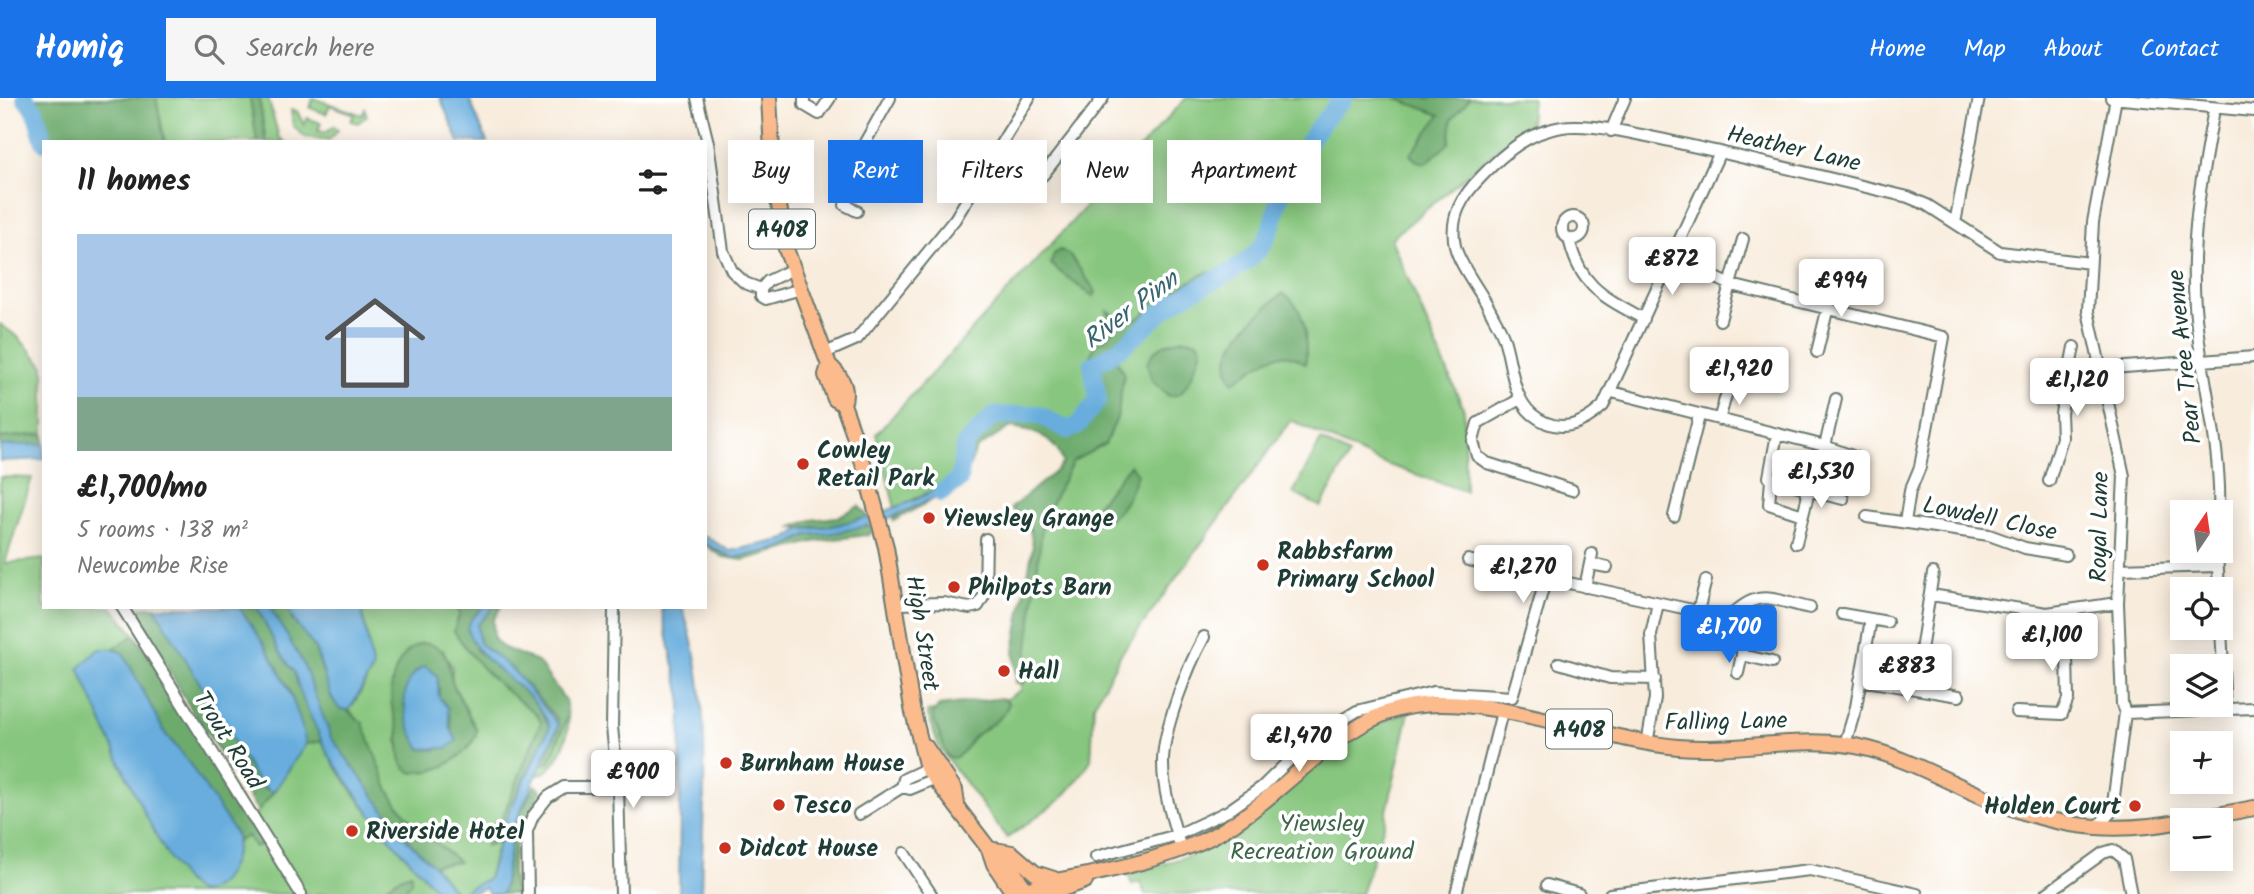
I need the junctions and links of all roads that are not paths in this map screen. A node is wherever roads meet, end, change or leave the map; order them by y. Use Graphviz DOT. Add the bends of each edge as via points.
graph roads {
  1 [pos="696,98"];
  2 [pos="769,98"];
  3 [pos="803,98"];
  4 [pos="830,98"];
  5 [pos="890,98"];
  6 [pos="1029,98"];
  7 [pos="1103,98"];
  8 [pos="1625,98"];
  9 [pos="1979,98"];
  10 [pos="2115,98"];
  11 [pos="2254,111"];
  12 [pos="2213,115"];
  13 [pos="1611,131"];
  14 [pos="1005,140"];
  15 [pos="1720,152"];
  16 [pos="1047,170"];
  17 [pos="842,203"];
  18 [pos="965,203"];
  19 [pos="845,205"];
  20 [pos="857,211"];
  21 [pos="1955,223"];
  22 [pos="1569,239"];
  23 [pos="1743,239"];
  24 [pos="1674,258"];
  25 [pos="2090,263"];
  26 [pos="793,269"];
  27 [pos="1835,278"];
  28 [pos="1731,285"];
  29 [pos="761,289"];
  30 [pos="801,289"];
  31 [pos="1827,309"];
  32 [pos="1644,319"];
  33 [pos="1720,320"];
  34 [pos="2074,347"];
  35 [pos="1817,352"];
  36 [pos="2254,357"];
  37 [pos="827,359"];
  38 [pos="2202,361"];
  39 [pos="2100,373"];
  40 [pos="2066,383"];
  41 [pos="1729,385"];
  42 [pos="1612,392"];
  43 [pos="1836,399"];
  44 [pos="1520,400"];
  45 [pos="1699,416"];
  46 [pos="1719,421"];
  47 [pos="1777,434"];
  48 [pos="1825,446"];
  49 [pos="1855,457"];
  50 [pos="1771,480"];
  51 [pos="2049,481"];
  52 [pos="1572,489"];
  53 [pos="1807,490"];
  54 [pos="1843,499"];
  55 [pos="2218,500"];
  56 [pos="1803,515"];
  57 [pos="1674,516"];
  58 [pos="1867,517"];
  59 [pos="1905,522"];
  60 [pos="986,539"];
  61 [pos="1796,543"];
  62 [pos="2066,555"];
  63 [pos="1468,560"];
  64 [pos="2217,566"];
  65 [pos="1607,567"];
  66 [pos="2120,569"];
  67 [pos="1933,573"];
  68 [pos="2217,577"];
  69 [pos="1546,578"];
  70 [pos="1706,580"];
  71 [pos="1585,587"];
  72 [pos="1931,595"];
  73 [pos="1658,603"];
  74 [pos="2118,603"];
  75 [pos="896,604"];
  76 [pos="1810,608"];
  77 [pos="123,609"];
  78 [pos="614,609"];
  79 [pos="1698,611"];
  80 [pos="2066,613"];
  81 [pos="1843,614"];
  82 [pos="1729,618"];
  83 [pos="1871,619"];
  84 [pos="1887,622"];
  85 [pos="1204,637"];
  86 [pos="1742,655"];
  87 [pos="1772,662"];
  88 [pos="1559,663"];
  89 [pos="1573,667"];
  90 [pos="1918,670"];
  91 [pos="1738,673"];
  92 [pos="1656,679"];
  93 [pos="1570,680"];
  94 [pos="1860,680"];
  95 [pos="1939,693"];
  96 [pos="1959,696"];
  97 [pos="1504,705"];
  98 [pos="1936,706"];
  99 [pos="2254,708"];
  100 [pos="2233,709"];
  101 [pos="2016,712"];
  102 [pos="2170,712"];
  103 [pos="2125,713"];
  104 [pos="1647,744"];
  105 [pos="1845,744"];
  106 [pos="936,771"];
  107 [pos="618,787"];
  108 [pos="2254,808"];
  109 [pos="2233,812"];
  110 [pos="859,814"];
  111 [pos="2170,823"];
  112 [pos="2096,828"];
  113 [pos="1179,842"];
  114 [pos="989,849"];
  115 [pos="904,853"];
  116 [pos="1097,857"];
  117 [pos="1095,874"];
  118 [pos="1056,879"];
  119 [pos="1868,882"];
  120 [pos="1547,885"];
  121 [pos="1902,891"];
  122 [pos="1022,893"];
  123 [pos="301,894"];
  124 [pos="527,894"];
  125 [pos="621,894"];
  126 [pos="931,894"];
  127 [pos="1048,894"];
  128 [pos="1456,894"];
  129 [pos="1579,894"];
  130 [pos="1610,894"];
  131 [pos="1865,894"];
  132 [pos="1917,894"];
  133 [pos="2046,894"];
  134 [pos="2131,894"];
  1 -- 29 [label="street" via="708,143 723,251 732,271"];
  2 -- 26 [label="main road, A408" via="773,168"];
  3 -- 4 [label="street" via="804,105 819,114"];
  5 -- 19 [label="street" via="854,162 853,185"];
  6 -- 14 [label="street"];
  7 -- 16 [label="street"];
  8 -- 13 [label="street"];
  9 -- 21 [label="street"];
  10 -- 11 [label="street"];
  10 -- 25 [label="street, Royal Lane"];
  12 -- 38 [label="street, Pear Tree Avenue" via="2197,199 2194,247"];
  13 -- 15 [label="street, Heather Lane"];
  13 -- 44 [label="street, Heather Lane" via="1563,127 1532,136 1502,155 1457,208 1456,248 1503,335"];
  15 -- 21 [label="street, Heather Lane" via="1908,197"];
  15 -- 24 [label="street"];
  17 -- 19 [label="street"];
  18 -- 37 [label="street" via="857,339"];
  19 -- 20 [label="street"];
  21 -- 25 [label="street, Heather Lane" via="2005,254"];
  22 -- 32 [label="street" via="1581,273 1604,297"];
  23 -- 28 [label="street"];
  24 -- 28 [label="street, Lowdell Close"];
  24 -- 32 [label="street"];
  25 -- 39 [label="street, Royal Lane" via="2088,310"];
  26 -- 29 [label="street"];
  26 -- 30 [label="main road, A408"];
  27 -- 31 [label="street"];
  28 -- 31 [label="street, Lowdell Close"];
  28 -- 33 [label="street"];
  29 -- 30 [label="street" via="766,299"];
  30 -- 37 [label="main road, A408"];
  31 -- 35 [label="street"];
  31 -- 59 [label="street, Lowdell Close" via="1944,337"];
  32 -- 42 [label="street"];
  34 -- 40 [label="street"];
  36 -- 38 [label="street"];
  37 -- 75 [label="main road, High Street / A408" via="845,390 843,404 876,509"];
  38 -- 39 [label="street"];
  38 -- 55 [label="street, Pear Tree Avenue" via="2215,439"];
  39 -- 40 [label="street"];
  39 -- 66 [label="street, Royal Lane" via="2124,476"];
  40 -- 51 [label="street" via="2062,438"];
  41 -- 46 [label="street"];
  42 -- 44 [label="street" via="1590,419 1567,427 1532,414"];
  42 -- 45 [label="street"];
  43 -- 48 [label="street"];
  44 -- 52 [label="street" via="1478,423 1473,441 1477,456"];
  45 -- 46 [label="street"];
  45 -- 57 [label="street"];
  46 -- 47 [label="street"];
  47 -- 48 [label="street"];
  47 -- 50 [label="street"];
  48 -- 49 [label="street"];
  50 -- 53 [label="street"];
  50 -- 56 [label="street" via="1769,504"];
  53 -- 54 [label="street"];
  53 -- 56 [label="street"];
  56 -- 61 [label="street"];
  58 -- 59 [label="street, Lowdell Close"];
  59 -- 62 [label="street, Lowdell Close" via="1989,535 2025,548"];
  60 -- 75 [label="street" via="985,594 978,606"];
  63 -- 69 [label="street"];
  64 -- 66 [label="street"];
  64 -- 68 [label="street"];
  65 -- 71 [label="street" via="1591,559"];
  66 -- 74 [label="street, Royal Lane"];
  67 -- 72 [label="street"];
  69 -- 71 [label="street"];
  69 -- 97 [label="street" via="1516,693"];
  70 -- 79 [label="street"];
  71 -- 73 [label="street"];
  72 -- 80 [label="street"];
  72 -- 90 [label="street"];
  73 -- 79 [label="street"];
  73 -- 92 [label="street" via="1651,635"];
  74 -- 80 [label="street"];
  74 -- 103 [label="street, Royal Lane"];
  75 -- 106 [label="main road, High Street / A408" via="912,708"];
  76 -- 82 [label="street" via="1756,598"];
  77 -- 123 [label="street, Trout Road"];
  78 -- 107 [label="street" via="612,727"];
  79 -- 82 [label="street"];
  80 -- 101 [label="street" via="2068,699 2062,714"];
  81 -- 83 [label="street"];
  82 -- 86 [label="street" via="1742,639"];
  83 -- 84 [label="street"];
  83 -- 94 [label="street"];
  85 -- 113 [label="street" via="1189,664 1163,763"];
  86 -- 87 [label="street"];
  86 -- 91 [label="street"];
  88 -- 89 [label="street"];
  89 -- 92 [label="street" via="1609,678"];
  89 -- 93 [label="street"];
  92 -- 104 [label="street"];
  94 -- 95 [label="street"];
  94 -- 105 [label="street"];
  95 -- 96 [label="street"];
  95 -- 98 [label="street"];
  97 -- 104 [label="main road, Falling Lane / A408"];
  97 -- 113 [label="main road, Falling Lane / A408" via="1442,702 1383,714 1334,743 1230,825"];
  97 -- 128 [label="street"];
  99 -- 100 [label="street"];
  102 -- 103 [label="street"];
  103 -- 112 [label="street, Royal Lane" via="2111,813"];
  104 -- 105 [label="main road, Falling Lane / A408" via="1706,748"];
  105 -- 112 [label="main road, Falling Lane / A408" via="1902,759 2027,815"];
  106 -- 110 [label="street" via="911,789 902,787"];
  106 -- 114 [label="main road, High Street / A408" via="955,790 957,804"];
  107 -- 124 [label="street" via="564,787 548,797 527,831"];
  107 -- 125 [label="street"];
  108 -- 109 [label="main road, Falling Lane / A408"];
  111 -- 112 [label="main road, Falling Lane / A408"];
  113 -- 116 [label="street, Falling Lane"];
  113 -- 117 [label="main road, Falling Lane / A408"];
  114 -- 118 [label="main road" via="1012,853 1035,873"];
  114 -- 122 [label="main road, High Street / A408" via="1003,857"];
  115 -- 126 [label="street"];
  117 -- 118 [label="main road, Falling Lane / A408"];
  117 -- 127 [label="main road, Falling Lane / A408"];
  118 -- 122 [label="main road, Falling Lane / A408"];
  119 -- 121 [label="street"];
  119 -- 130 [label="street" via="1810,870"];
  119 -- 131 [label="street"];
  120 -- 129 [label="street"];
  121 -- 132 [label="street"];
  133 -- 134 [label="street" via="2103,853 2118,851"];
}
